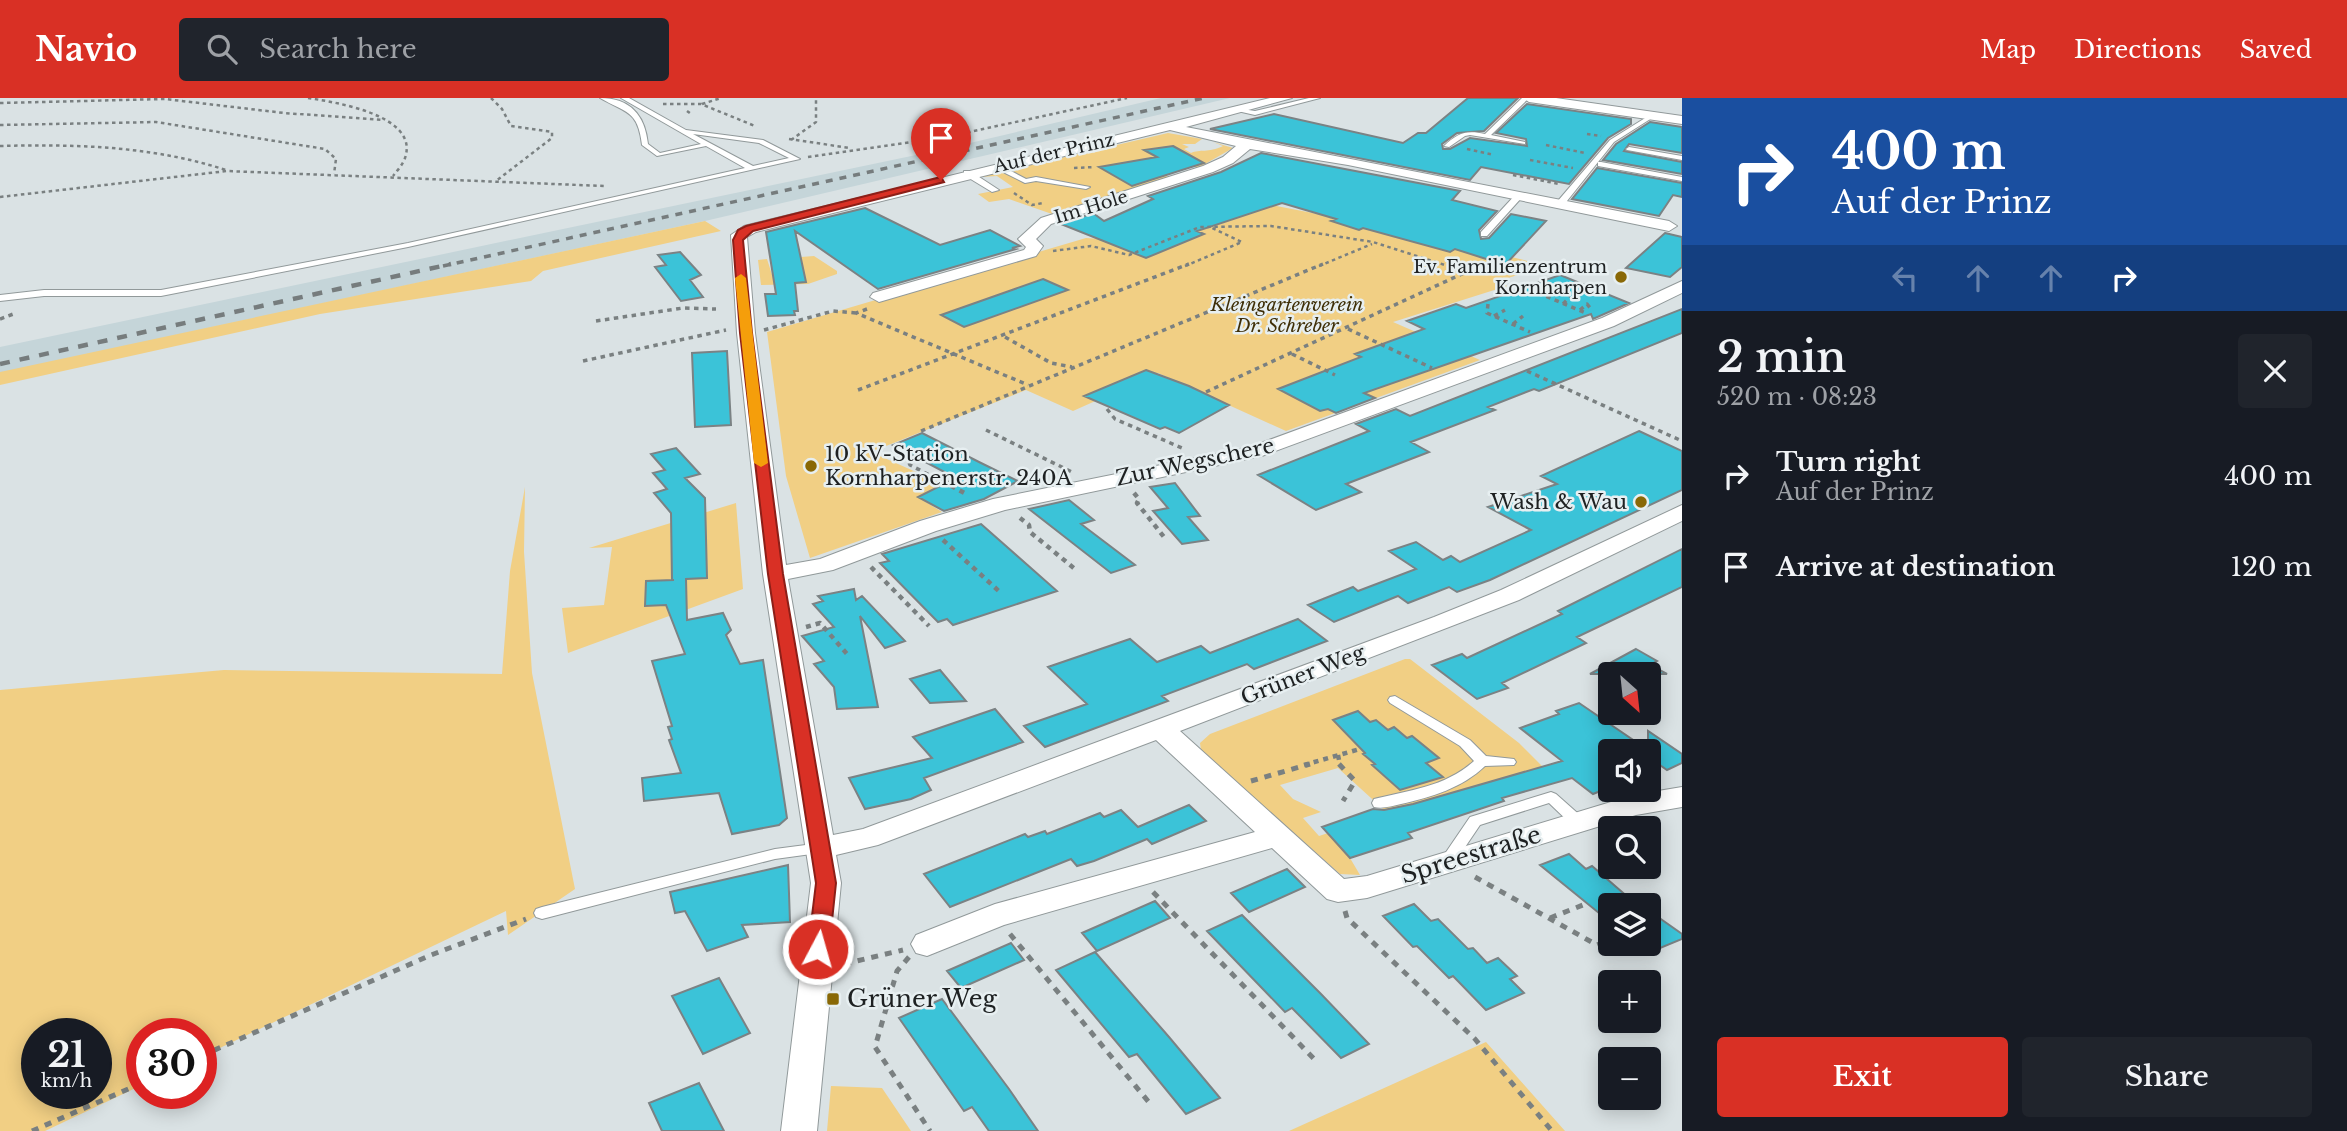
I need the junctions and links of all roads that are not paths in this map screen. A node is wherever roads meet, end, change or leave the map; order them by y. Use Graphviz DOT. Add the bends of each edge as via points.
graph roads {
  1 [pos="603,98"];
  2 [pos="624,98"];
  3 [pos="1286,98"];
  4 [pos="1317,98"];
  5 [pos="1528,98"];
  6 [pos="1236,110"];
  7 [pos="1648,113"];
  8 [pos="1682,120"];
  9 [pos="1169,125"];
  10 [pos="681,130"];
  11 [pos="1486,136"];
  12 [pos="1522,143"];
  13 [pos="708,144"];
  14 [pos="1247,144"];
  15 [pos="1447,146"];
  16 [pos="1629,149"];
  17 [pos="1682,158"];
  18 [pos="1600,160"];
  19 [pos="998,166"];
  20 [pos="752,169"];
  21 [pos="967,173"];
  22 [pos="1682,179"];
  23 [pos="1086,187"];
  24 [pos="995,190"];
  25 [pos="1520,195"];
  26 [pos="1560,204"];
  27 [pos="1682,211"];
  28 [pos="1676,227"];
  29 [pos="1484,234"];
  30 [pos="1682,286"];
  31 [pos="13,296"];
  32 [pos="0,298"];
  33 [pos="878,302"];
  34 [pos="0,303"];
  35 [pos="1682,512"];
  36 [pos="775,574"];
  37 [pos="1395,700"];
  38 [pos="1160,728"];
  39 [pos="1482,761"];
  40 [pos="1509,762"];
  41 [pos="1682,797"];
  42 [pos="1379,803"];
  43 [pos="1278,836"];
  44 [pos="821,848"];
  45 [pos="542,913"];
  46 [pos="927,944"];
  47 [pos="799,1131"];
  1 -- 13 [label="lane" via="631,109 640,118 645,145 659,155"];
  2 -- 10 [label="lane"];
  3 -- 6 [label="street, Auf der Prinz"];
  4 -- 6 [label="lane" via="1255,113"];
  5 -- 7 [label="street"];
  5 -- 11 [label="lane"];
  6 -- 9 [label="street, Auf der Prinz"];
  7 -- 8 [label="street"];
  7 -- 18 [label="lane" via="1612,141"];
  9 -- 14 [label="street"];
  9 -- 19 [label="street, Auf der Prinz"];
  10 -- 13 [label="lane"];
  10 -- 20 [label="lane" via="761,141 796,159"];
  11 -- 12 [label="lane"];
  11 -- 15 [label="lane" via="1463,134"];
  13 -- 20 [label="lane"];
  14 -- 25 [label="street"];
  14 -- 33 [label="street, Im Hole" via="1208,169 1046,221 1027,236 1035,246 1030,253"];
  16 -- 17 [label="lane"];
  18 -- 22 [label="lane"];
  18 -- 26 [label="lane"];
  19 -- 21 [label="street, Auf der Prinz"];
  19 -- 23 [label="lane" via="1025,181"];
  20 -- 31 [label="lane" via="408,245 161,293"];
  21 -- 24 [label="lane"];
  21 -- 36 [label="street, Auf der Prinz" via="741,233 746,329"];
  25 -- 26 [label="street"];
  25 -- 29 [label="lane"];
  26 -- 28 [label="street"];
  27 -- 28 [label="street"];
  30 -- 36 [label="street, Zur Wegschere" via="1608,322 1297,439 1211,462 996,505 825,565"];
  31 -- 32 [label="lane"];
  31 -- 34 [label="lane"];
  35 -- 38 [label="street, Grüner Weg" via="1510,595"];
  36 -- 44 [label="street"];
  37 -- 39 [label="lane" via="1465,743"];
  38 -- 43 [label="street"];
  38 -- 44 [label="street, Grüner Weg" via="868,838"];
  39 -- 40 [label="lane"];
  39 -- 42 [label="lane" via="1451,783"];
  41 -- 43 [label="street, Spreestraße" via="1634,805 1367,887 1338,891"];
  43 -- 46 [label="street" via="995,916"];
  44 -- 45 [label="lane, Grüner Weg" via="775,854"];
  44 -- 47 [label="street" via="826,883"];
}
